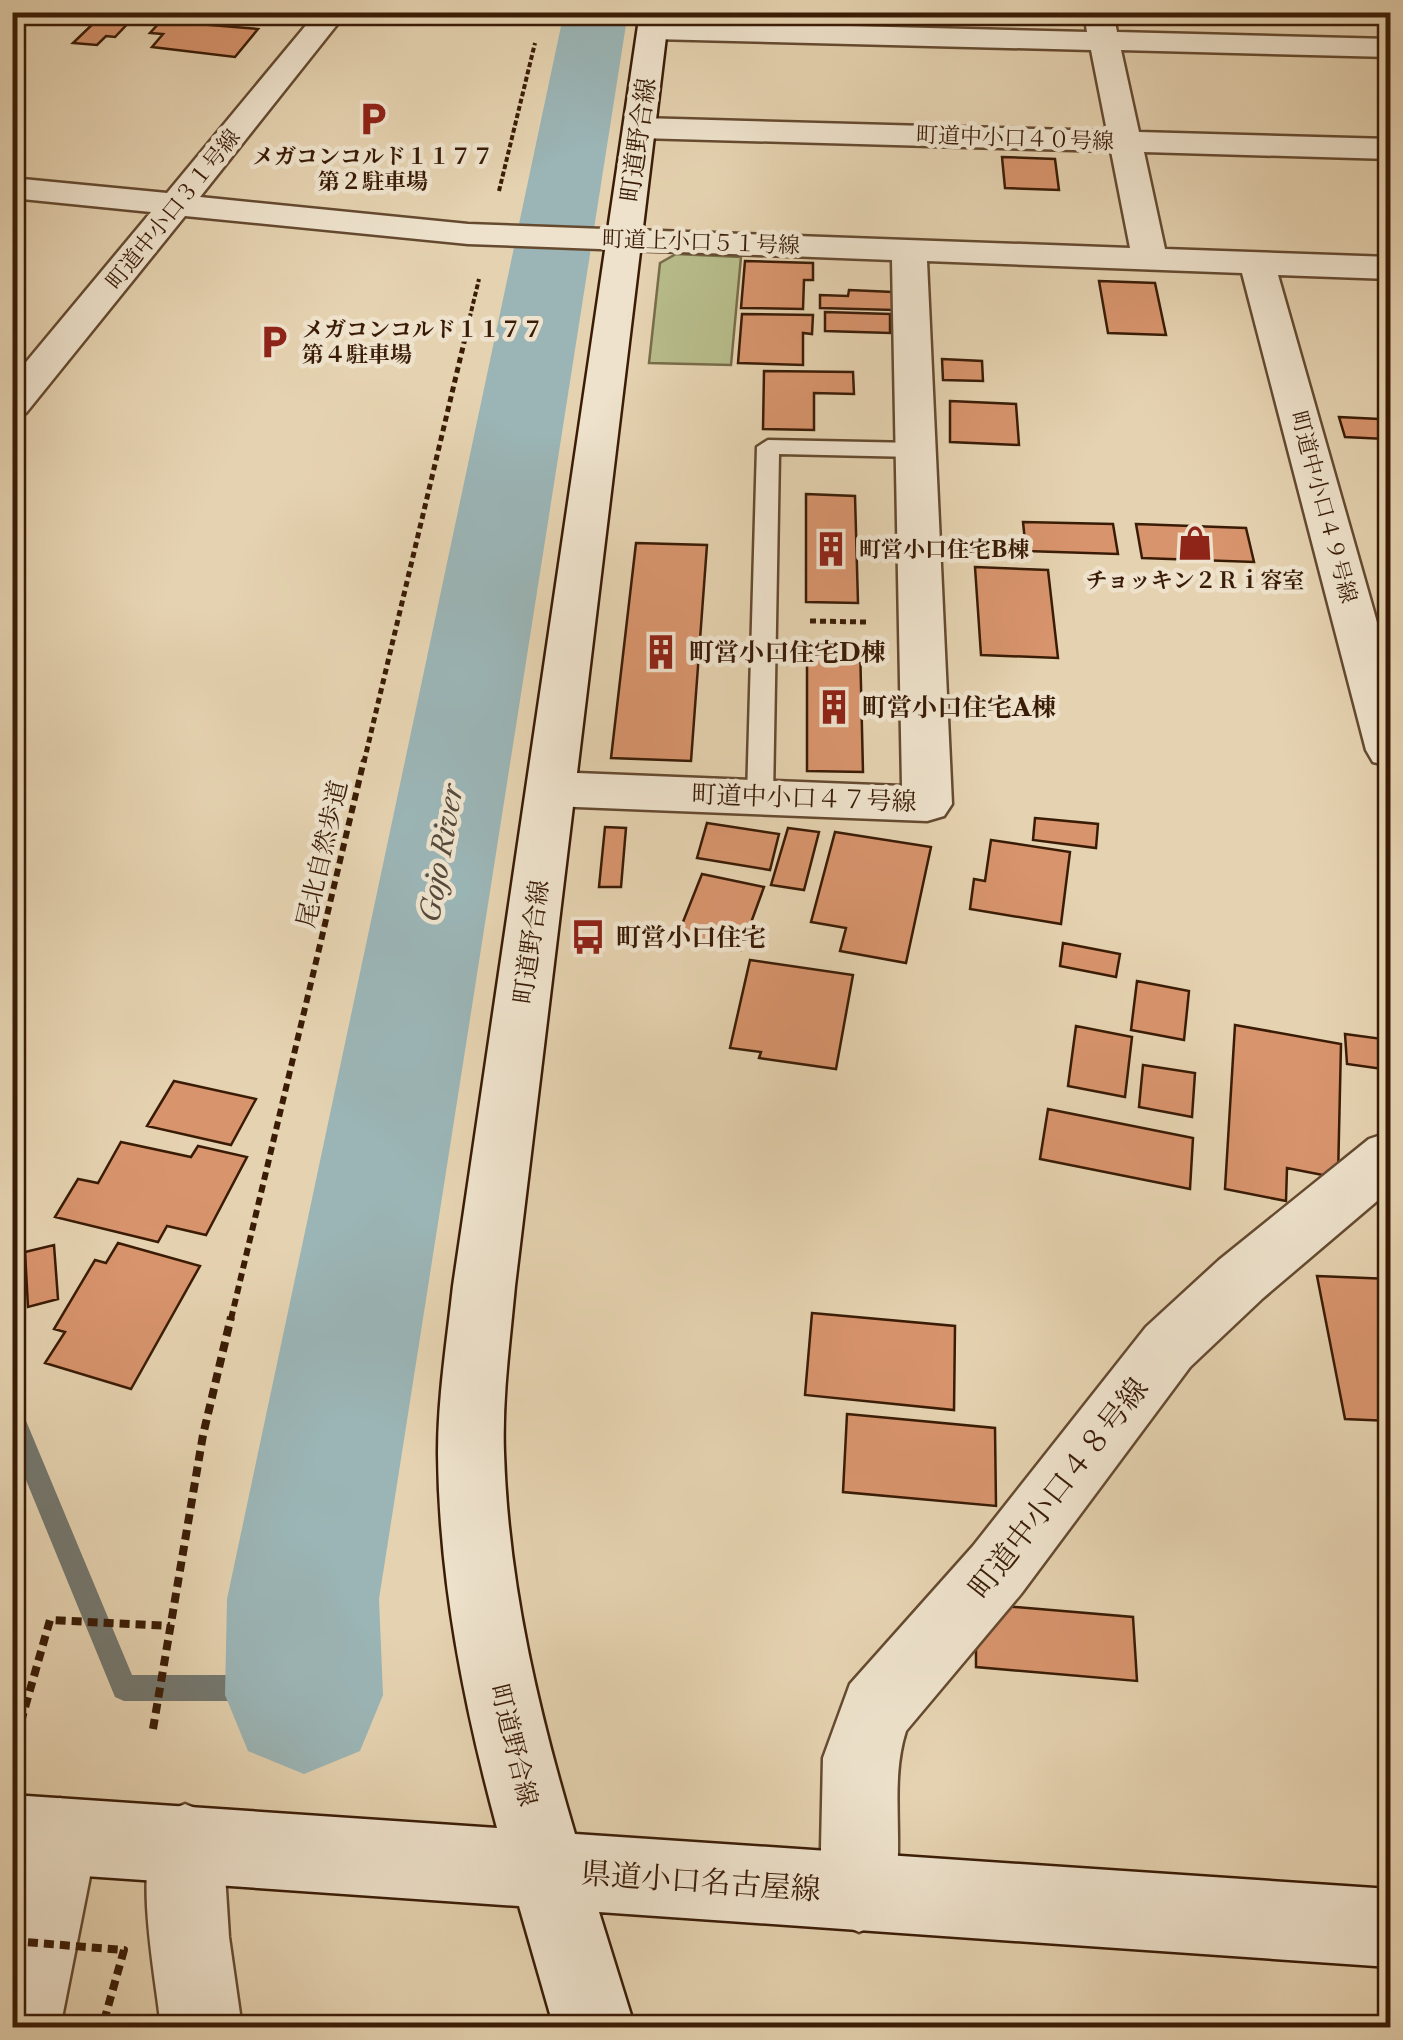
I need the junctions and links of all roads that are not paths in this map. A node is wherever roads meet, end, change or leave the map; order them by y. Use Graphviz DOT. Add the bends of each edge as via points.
graph roads {
  1 [pos="333,12"];
  2 [pos="654,21"];
  3 [pos="1101,27"];
  4 [pos="1390,48"];
  5 [pos="640,128"];
  6 [pos="1122,141"];
  7 [pos="1390,148"];
  8 [pos="12,188"];
  9 [pos="176,204"];
  10 [pos="616,238"];
  11 [pos="909,252"];
  12 [pos="1150,260"];
  13 [pos="1257,264"];
  14 [pos="1390,268"];
  15 [pos="12,404"];
  16 [pos="916,450"];
  17 [pos="1390,750"];
  18 [pos="552,789"];
  19 [pos="760,797"];
  20 [pos="1390,1156"];
  21 [pos="36,1834"];
  22 [pos="185,1842"];
  23 [pos="516,1866"];
  24 [pos="859,1893"];
  25 [pos="1390,1928"];
  26 [pos="19,2028"];
  27 [pos="202,2028"];
  28 [pos="595,2028"];
  1 -- 9 [label="street, 町道中小口３１号線"];
  2 -- 3 [label="street"];
  2 -- 5 [label="street, 町道野合線"];
  3 -- 4 [label="street"];
  3 -- 6 [label="street"];
  5 -- 6 [label="street, 町道中小口４０号線"];
  5 -- 10 [label="street, 町道野合線"];
  6 -- 7 [label="street, 町道中小口４０号線"];
  6 -- 12 [label="street"];
  8 -- 9 [label="street, 町道上小口５１号線"];
  9 -- 10 [label="street, 町道上小口５１号線" via="480,234"];
  9 -- 15 [label="street, 町道中小口３１号線"];
  10 -- 11 [label="street, 町道上小口５１号線"];
  10 -- 18 [label="street, 町道野合線"];
  11 -- 12 [label="street, 町道上小口５１号線"];
  11 -- 16 [label="street, 町道中小口４７号線"];
  12 -- 13 [label="street, 町道上小口５１号線"];
  13 -- 14 [label="street, 町道上小口５１号線"];
  13 -- 17 [label="street, 町道中小口４９号線"];
  16 -- 19 [label="lane" via="768,447"];
  16 -- 19 [label="street, 町道中小口４７号線" via="927,804"];
  18 -- 19 [label="street, 町道中小口４７号線"];
  18 -- 23 [label="street, 町道野合線" via="484,1286 471,1452"];
  20 -- 24 [label="street, 町道中小口４８号線" via="1168,1347 997,1570 876,1710 860,1758"];
  21 -- 22 [label="street, 県道小口名古屋線"];
  21 -- 26 [label="street"];
  22 -- 23 [label="street, 県道小口名古屋線"];
  22 -- 27 [label="street"];
  23 -- 24 [label="street, 県道小口名古屋線"];
  23 -- 28 [label="street, 町道野合線"];
  24 -- 25 [label="street, 県道小口名古屋線"];
}
